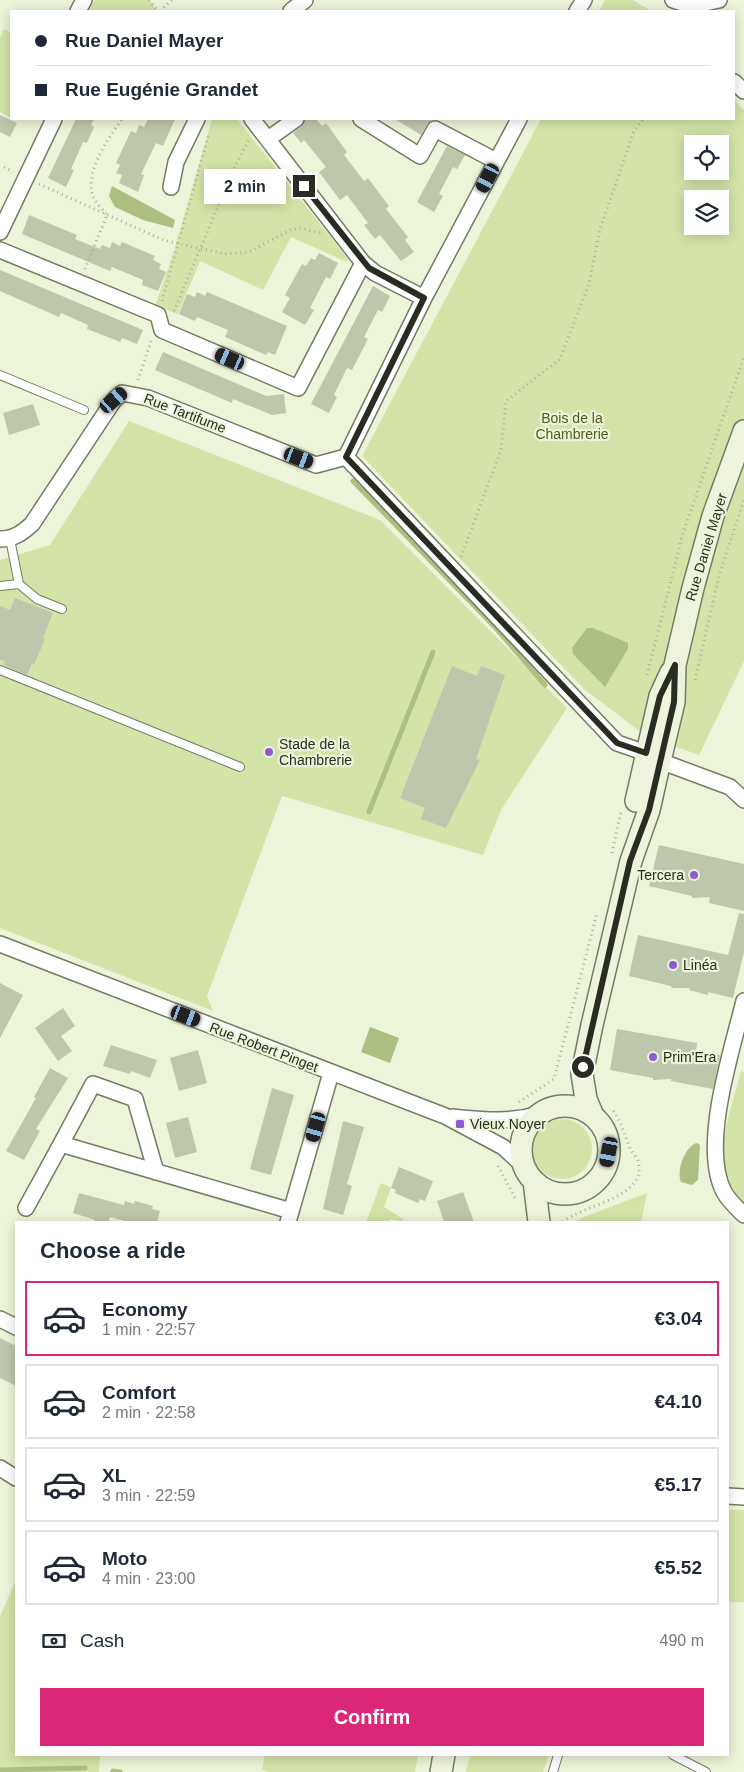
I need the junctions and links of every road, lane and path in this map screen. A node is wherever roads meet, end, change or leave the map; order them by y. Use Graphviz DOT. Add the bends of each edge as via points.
graph roads {
  1 [pos="149,0"];
  2 [pos="172,0"];
  3 [pos="305,0"];
  4 [pos="673,0"];
  5 [pos="719,0"];
  6 [pos="691,8"];
  7 [pos="158,10"];
  8 [pos="160,10"];
  9 [pos="292,10"];
  10 [pos="54,120"];
  11 [pos="121,120"];
  12 [pos="197,120"];
  13 [pos="292,120"];
  14 [pos="363,120"];
  15 [pos="518,120"];
  16 [pos="642,120"];
  17 [pos="211,128"];
  18 [pos="260,129"];
  19 [pos="496,161"];
  20 [pos="4,167"];
  21 [pos="26,178"];
  22 [pos="171,187"];
  23 [pos="108,215"];
  24 [pos="0,232"];
  25 [pos="340,233"];
  26 [pos="178,243"];
  27 [pos="0,250"];
  28 [pos="200,250"];
  29 [pos="363,263"];
  30 [pos="79,283"];
  31 [pos="424,298"];
  32 [pos="159,319"];
  33 [pos="0,375"];
  34 [pos="134,394"];
  35 [pos="84,410"];
  36 [pos="744,430"];
  37 [pos="346,457"];
  38 [pos="5,539"];
  39 [pos="455,573"];
  40 [pos="19,584"];
  41 [pos="0,586"];
  42 [pos="62,609"];
  43 [pos="0,670"];
  44 [pos="653,757"];
  45 [pos="240,768"];
  46 [pos="744,800"];
  47 [pos="0,944"];
  48 [pos="743,1009"];
  49 [pos="558,1068"];
  50 [pos="331,1073"];
  51 [pos="582,1074"];
  52 [pos="517,1103"];
  53 [pos="548,1110"];
  54 [pos="601,1110"];
  55 [pos="445,1116"];
  56 [pos="61,1144"];
  57 [pos="496,1163"];
  58 [pos="156,1172"];
  59 [pos="529,1174"];
  60 [pos="563,1194"];
  61 [pos="516,1201"];
  62 [pos="26,1208"];
  63 [pos="744,1215"];
  64 [pos="289,1217"];
  65 [pos="540,1221"];
  66 [pos="541,1221"];
  67 [pos="565,1221"];
  68 [pos="0,1319"];
  69 [pos="15,1326"];
  70 [pos="0,1468"];
  71 [pos="15,1477"];
  72 [pos="729,1496"];
  73 [pos="744,1497"];
  74 [pos="444,1756"];
  75 [pos="558,1756"];
  76 [pos="675,1756"];
  77 [pos="441,1772"];
  78 [pos="553,1772"];
  79 [pos="706,1772"];
  1 -- 7 [label="path"];
  2 -- 8 [label="path"];
  3 -- 9 [label="street"];
  4 -- 6 [label="street"];
  5 -- 6 [label="street"];
  10 -- 21 [label="street"];
  11 -- 23 [label="path" via="94,169 92,181 93,197"];
  12 -- 22 [label="street" via="176,162"];
  13 -- 18 [label="street"];
  14 -- 19 [label="street" via="420,156 435,129"];
  15 -- 19 [label="street"];
  16 -- 39 [label="path" via="634,131 603,220 588,284 560,359 506,401 501,450"];
  17 -- 26 [label="path"];
  18 -- 25 [label="street"];
  18 -- 28 [label="path" via="250,139 236,164"];
  19 -- 31 [label="street"];
  20 -- 21 [label="path"];
  21 -- 23 [label="path"];
  21 -- 24 [label="street"];
  23 -- 26 [label="path" via="163,240"];
  23 -- 30 [label="path"];
  25 -- 28 [label="path" via="325,235 301,228 286,232 249,252 225,254"];
  25 -- 29 [label="street"];
  26 -- 28 [label="path"];
  26 -- 32 [label="path"];
  27 -- 30 [label="street"];
  28 -- 32 [label="path" via="172,314"];
  29 -- 31 [label="street" via="375,273"];
  29 -- 32 [label="street" via="298,388 162,330"];
  30 -- 32 [label="street"];
  31 -- 37 [label="street"];
  32 -- 34 [label="path"];
  33 -- 35 [label="lane"];
  34 -- 37 [label="street, Rue Tartifume" via="316,464"];
  34 -- 38 [label="street, Rue Tartifume" via="122,393 114,400 32,524 22,533"];
  36 -- 44 [label="main road, Rue Daniel Mayer" via="713,516 692,588 675,665 674,702"];
  37 -- 39 [label="street"];
  38 -- 40 [label="lane"];
  39 -- 44 [label="street" via="617,743"];
  40 -- 41 [label="lane"];
  40 -- 42 [label="lane" via="37,599"];
  43 -- 45 [label="lane"];
  44 -- 46 [label="street" via="730,787"];
  44 -- 51 [label="main road, Rue Daniel Mayer" via="649,810 630,861"];
  47 -- 50 [label="street, Rue Robert Pinget"];
  48 -- 63 [label="street" via="720,1107 715,1158 724,1192"];
  49 -- 52 [label="path" via="550,1083"];
  50 -- 55 [label="street, Rue Robert Pinget"];
  50 -- 64 [label="street"];
  51 -- 53 [label="main road, Rue Daniel Mayer" via="567,1096"];
  51 -- 54 [label="main road, Rue Daniel Mayer" via="586,1099"];
  53 -- 54 [label="main road"];
  53 -- 55 [label="street, Rue Robert Pinget" via="516,1120"];
  53 -- 59 [label="main road" via="533,1120 523,1137 521,1146"];
  54 -- 60 [label="main road" via="608,1140 607,1164 590,1187 577,1193"];
  54 -- 67 [label="path" via="619,1119 638,1162 637,1175 627,1191 572,1214"];
  55 -- 59 [label="street, Rue Robert Pinget" via="503,1147"];
  56 -- 58 [label="street"];
  56 -- 58 [label="street" via="93,1084 135,1099"];
  56 -- 62 [label="street"];
  57 -- 61 [label="path"];
  58 -- 64 [label="street"];
  59 -- 60 [label="main road" via="549,1192"];
  59 -- 65 [label="main road"];
  60 -- 66 [label="main road"];
  68 -- 69 [label="street"];
  70 -- 71 [label="street"];
  72 -- 73 [label="street"];
  74 -- 77 [label="main road"];
  75 -- 78 [label="lane"];
  76 -- 79 [label="lane"];
}
